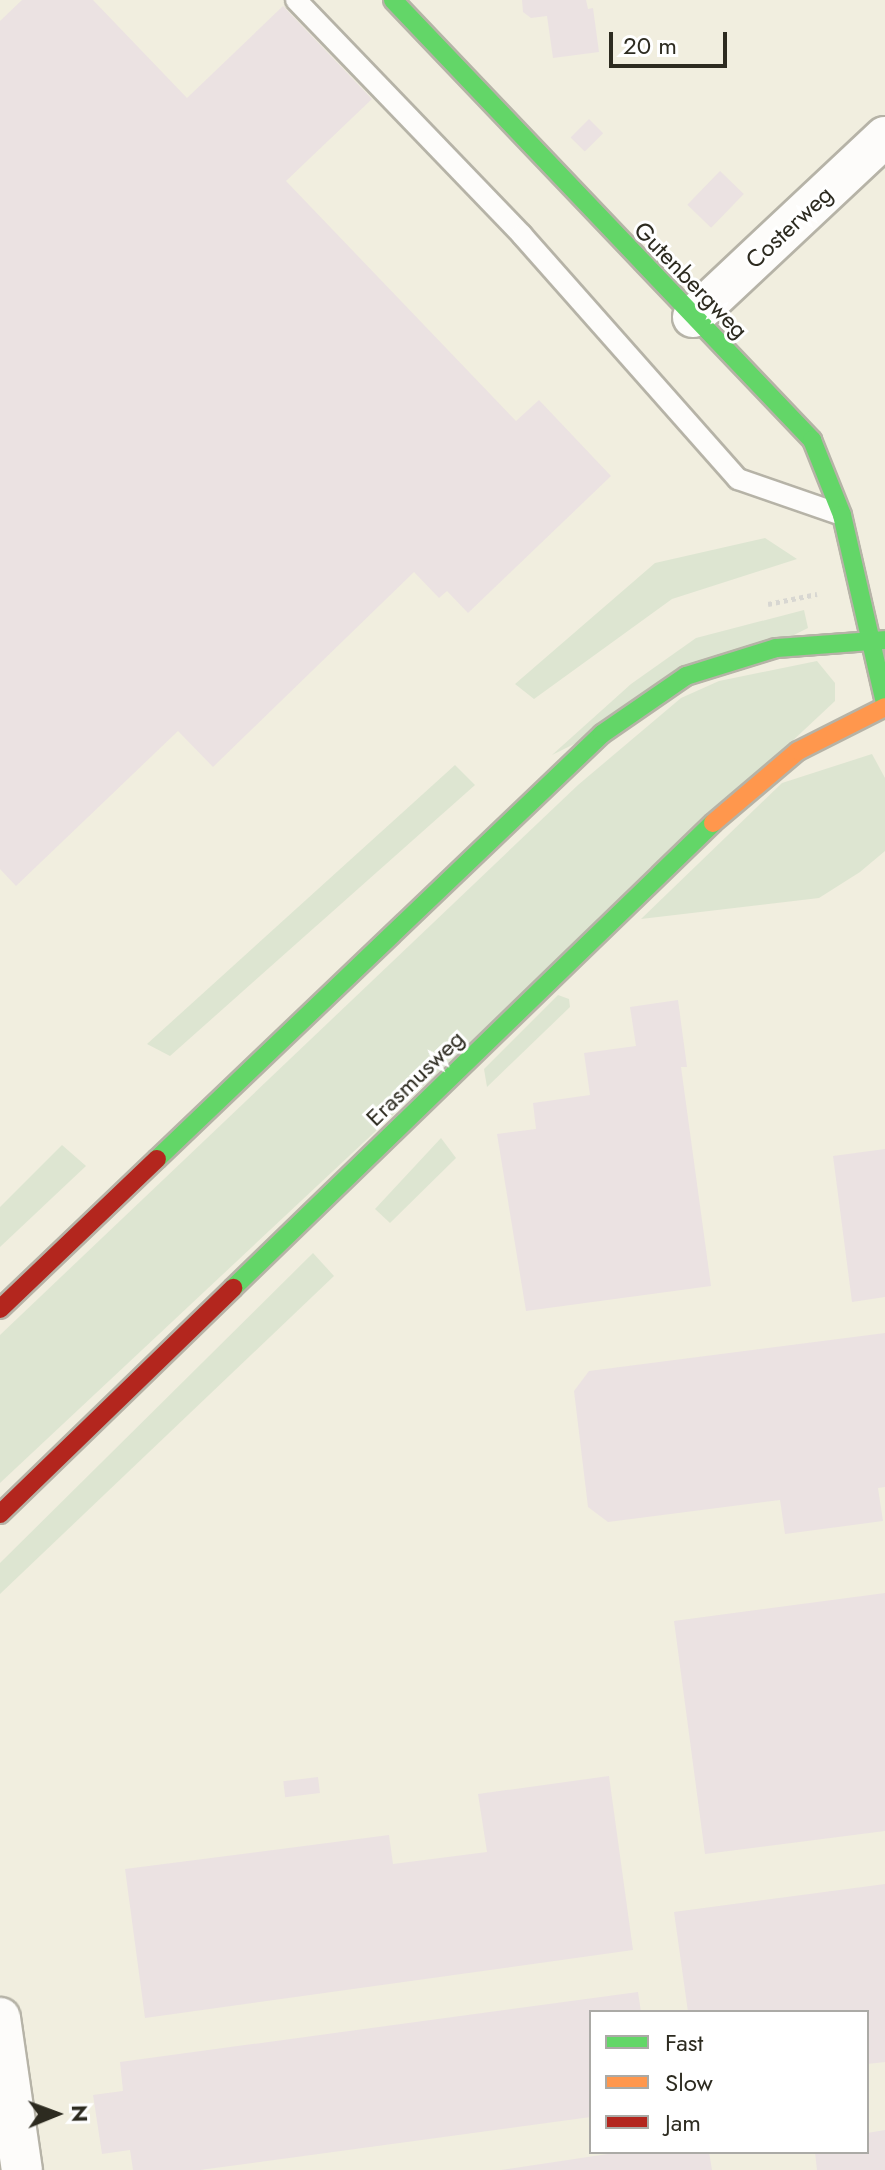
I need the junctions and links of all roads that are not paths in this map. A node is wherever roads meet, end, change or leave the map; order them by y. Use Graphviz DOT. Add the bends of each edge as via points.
graph roads {
  1 [pos="296,0"];
  2 [pos="393,0"];
  3 [pos="885,137"];
  4 [pos="693,317"];
  5 [pos="842,515"];
  6 [pos="878,641"];
  7 [pos="885,705"];
  8 [pos="0,1309"];
  9 [pos="0,1514"];
  10 [pos="0,2018"];
  11 [pos="22,2170"];
  1 -- 5 [label="lane" via="522,235 738,479"];
  2 -- 4 [label="street, Gutenbergweg"];
  3 -- 4 [label="street, Costerweg"];
  4 -- 5 [label="street, Gutenbergweg" via="812,440"];
  5 -- 6 [label="street, Gutenbergweg"];
  6 -- 7 [label="street, Gutenbergweg"];
  6 -- 8 [label="street" via="776,648 686,676 602,734"];
  7 -- 9 [label="street, Erasmusweg" via="798,751 747,790"];
  10 -- 11 [label="street"];
}
